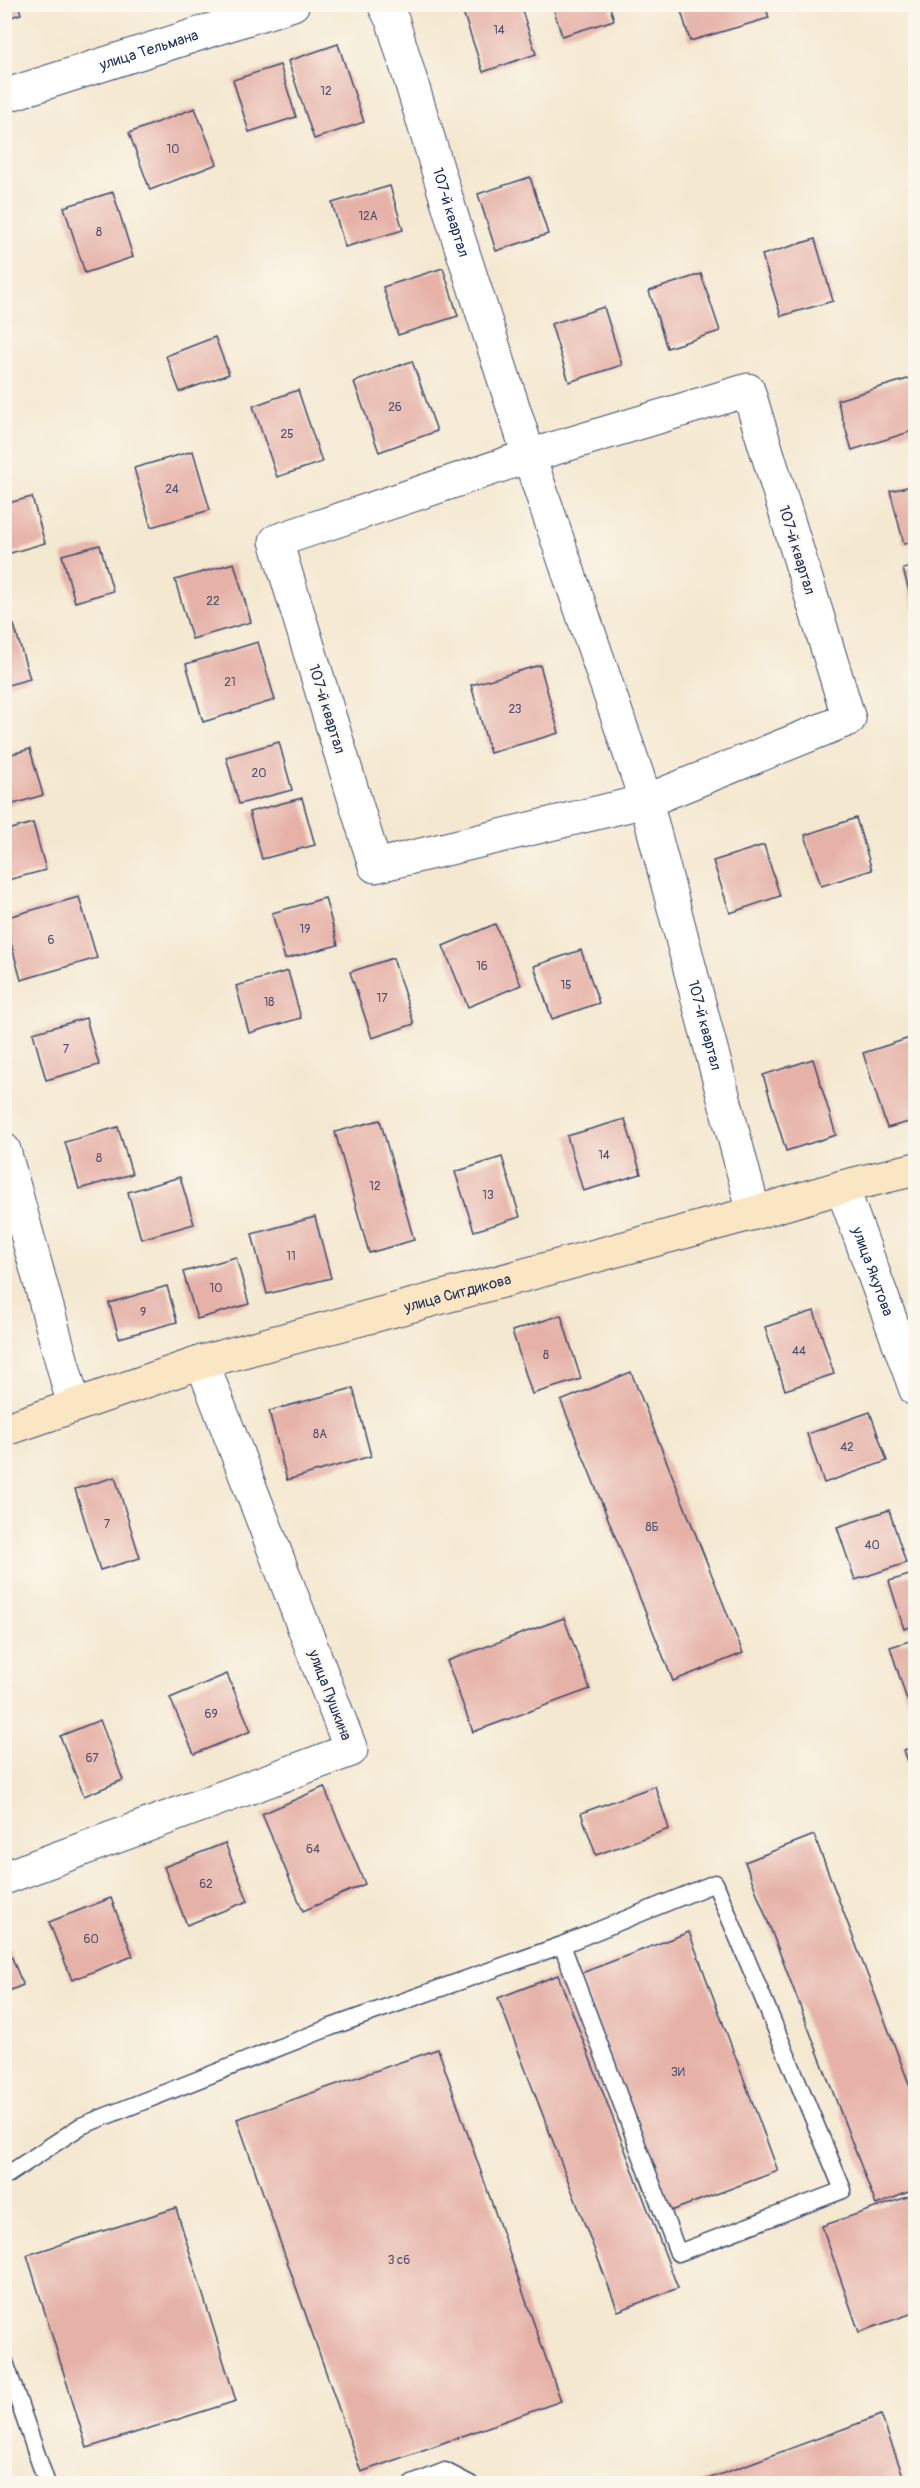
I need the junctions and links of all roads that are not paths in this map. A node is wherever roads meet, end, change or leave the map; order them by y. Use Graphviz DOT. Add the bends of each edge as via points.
graph roads {
  1 [pos="293,4"];
  2 [pos="384,4"];
  3 [pos="4,96"];
  4 [pos="529,456"];
  5 [pos="646,801"];
  6 [pos="4,1150"];
  7 [pos="915,1169"];
  8 [pos="842,1187"];
  9 [pos="754,1213"];
  10 [pos="202,1362"];
  11 [pos="915,1390"];
  12 [pos="74,1406"];
  13 [pos="4,1430"];
  14 [pos="4,1878"];
  15 [pos="562,1945"];
  16 [pos="4,2177"];
  17 [pos="4,2359"];
  18 [pos="47,2484"];
  19 [pos="412,2484"];
  20 [pos="470,2484"];
  1 -- 3 [label="street, улица Тельмана"];
  2 -- 4 [label="street, 107-й квартал" via="393,22"];
  4 -- 5 [label="street, 107-й квартал"];
  4 -- 5 [label="street, 107-й квартал" via="748,390 849,719"];
  4 -- 5 [label="street, 107-й квартал" via="276,541 375,866"];
  5 -- 9 [label="street, 107-й квартал"];
  6 -- 12 [label="street"];
  7 -- 8 [label="street, улица Ситдикова"];
  8 -- 9 [label="street, улица Ситдикова"];
  8 -- 11 [label="street, улица Якутова"];
  9 -- 10 [label="street, улица Ситдикова"];
  10 -- 12 [label="street, улица Ситдикова"];
  10 -- 14 [label="street, улица Пушкина" via="351,1750"];
  12 -- 13 [label="street, улица Ситдикова"];
  15 -- 15 [label="lane" via="715,1883 843,2190 678,2253"];
  15 -- 16 [label="lane" via="331,2027 81,2126"];
  17 -- 18 [label="lane"];
  19 -- 20 [label="lane" via="446,2471"];
}
